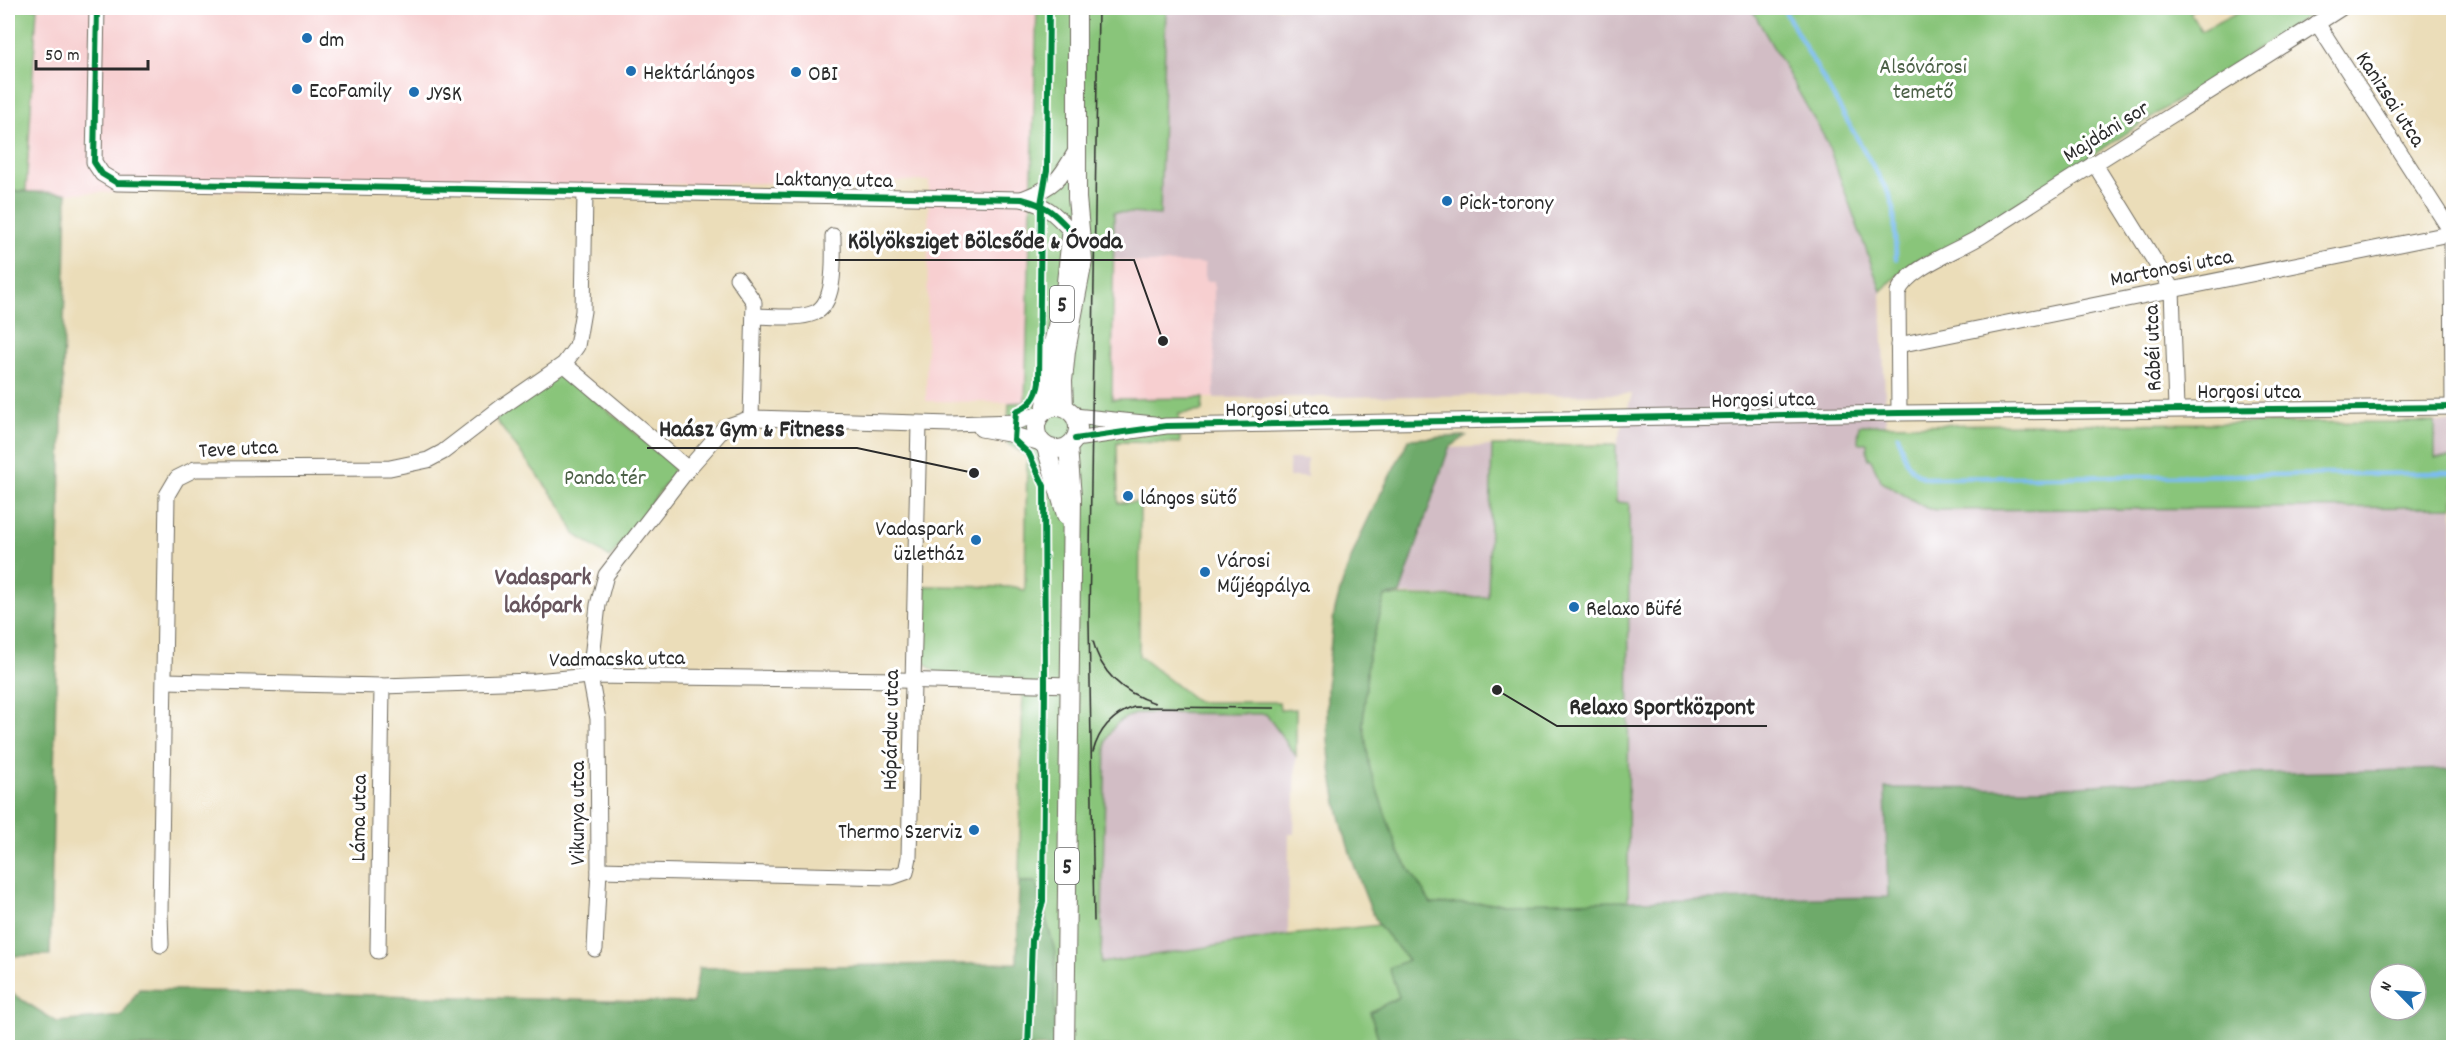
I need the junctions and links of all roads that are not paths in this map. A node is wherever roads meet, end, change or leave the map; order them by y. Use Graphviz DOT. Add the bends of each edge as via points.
graph roads {
  1 [pos="97,8"];
  2 [pos="1077,8"];
  3 [pos="2341,8"];
  4 [pos="2317,23"];
  5 [pos="1077,149"];
  6 [pos="2094,163"];
  7 [pos="585,192"];
  8 [pos="1077,198"];
  9 [pos="1022,199"];
  10 [pos="1071,231"];
  11 [pos="2453,232"];
  12 [pos="833,236"];
  13 [pos="737,278"];
  14 [pos="2172,289"];
  15 [pos="754,316"];
  16 [pos="1898,345"];
  17 [pos="564,364"];
  18 [pos="2453,407"];
  19 [pos="2176,409"];
  20 [pos="1042,412"];
  21 [pos="1069,412"];
  22 [pos="1899,413"];
  23 [pos="751,418"];
  24 [pos="919,424"];
  25 [pos="951,424"];
  26 [pos="1166,426"];
  27 [pos="1071,443"];
  28 [pos="1044,445"];
  29 [pos="688,469"];
  30 [pos="1070,530"];
  31 [pos="590,676"];
  32 [pos="165,681"];
  33 [pos="912,681"];
  34 [pos="1070,685"];
  35 [pos="382,686"];
  36 [pos="599,870"];
  37 [pos="161,945"];
  38 [pos="595,949"];
  39 [pos="378,951"];
  40 [pos="1065,1047"];
  1 -- 7 [label="street, Laktanya utca" via="94,162 102,174 117,183"];
  2 -- 5 [label="main road, 5"];
  3 -- 4 [label="street, Majdáni sor"];
  4 -- 6 [label="street, Majdáni sor"];
  4 -- 11 [label="street, Kanizsai utca"];
  5 -- 8 [label="main road, 5"];
  5 -- 9 [label="street, Laktanya utca" via="1056,183"];
  6 -- 14 [label="street, Rábéi utca"];
  6 -- 16 [label="street, Majdáni sor" via="1973,242 1912,274 1898,293"];
  7 -- 9 [label="street, Laktanya utca"];
  7 -- 17 [label="street, Teve utca" via="583,311 577,346"];
  8 -- 10 [label="main road, 5"];
  8 -- 21 [label="main road, 5" via="1083,261 1063,381"];
  9 -- 10 [label="street, Laktanya utca" via="1041,204"];
  10 -- 20 [label="main road, 5" via="1051,381"];
  11 -- 14 [label="street, Martonosi utca"];
  11 -- 18 [label="street"];
  12 -- 15 [label="street" via="833,276 820,310 806,315"];
  13 -- 15 [label="street" via="754,302"];
  14 -- 16 [label="street, Martonosi utca"];
  14 -- 19 [label="street, Rábéi utca"];
  15 -- 23 [label="street"];
  16 -- 22 [label="street"];
  17 -- 29 [label="street"];
  17 -- 32 [label="street, Teve utca" via="428,460 390,468 195,469 177,478 166,495"];
  18 -- 19 [label="street, Horgosi utca"];
  19 -- 22 [label="street, Horgosi utca"];
  20 -- 21 [label="main road" via="1054,406"];
  20 -- 25 [label="street" via="1015,422"];
  20 -- 28 [label="main road, 5" via="1036,428"];
  21 -- 26 [label="street, Horgosi utca"];
  21 -- 27 [label="main road, 5" via="1077,422"];
  22 -- 26 [label="street, Horgosi utca"];
  23 -- 24 [label="street"];
  23 -- 29 [label="street, Vikunya utca" via="725,427"];
  24 -- 25 [label="street"];
  24 -- 33 [label="street, Hópárduc utca"];
  25 -- 28 [label="street" via="1014,435"];
  26 -- 27 [label="street, Horgosi utca"];
  27 -- 28 [label="main road" via="1052,450"];
  27 -- 30 [label="main road, 5"];
  28 -- 30 [label="main road, 5"];
  29 -- 31 [label="street, Vikunya utca" via="606,575 598,605"];
  30 -- 34 [label="main road, 5"];
  31 -- 33 [label="street, Vadmacska utca"];
  31 -- 35 [label="street, Vadmacska utca"];
  31 -- 36 [label="street, Vikunya utca" via="598,719"];
  32 -- 35 [label="street, Vadmacska utca"];
  32 -- 37 [label="street, Teve utca"];
  33 -- 34 [label="street, Vadmacska utca"];
  33 -- 36 [label="street, Hópárduc utca" via="906,873 892,877"];
  34 -- 40 [label="main road, 5"];
  35 -- 39 [label="street, Láma utca"];
  36 -- 38 [label="street, Vikunya utca"];
}
